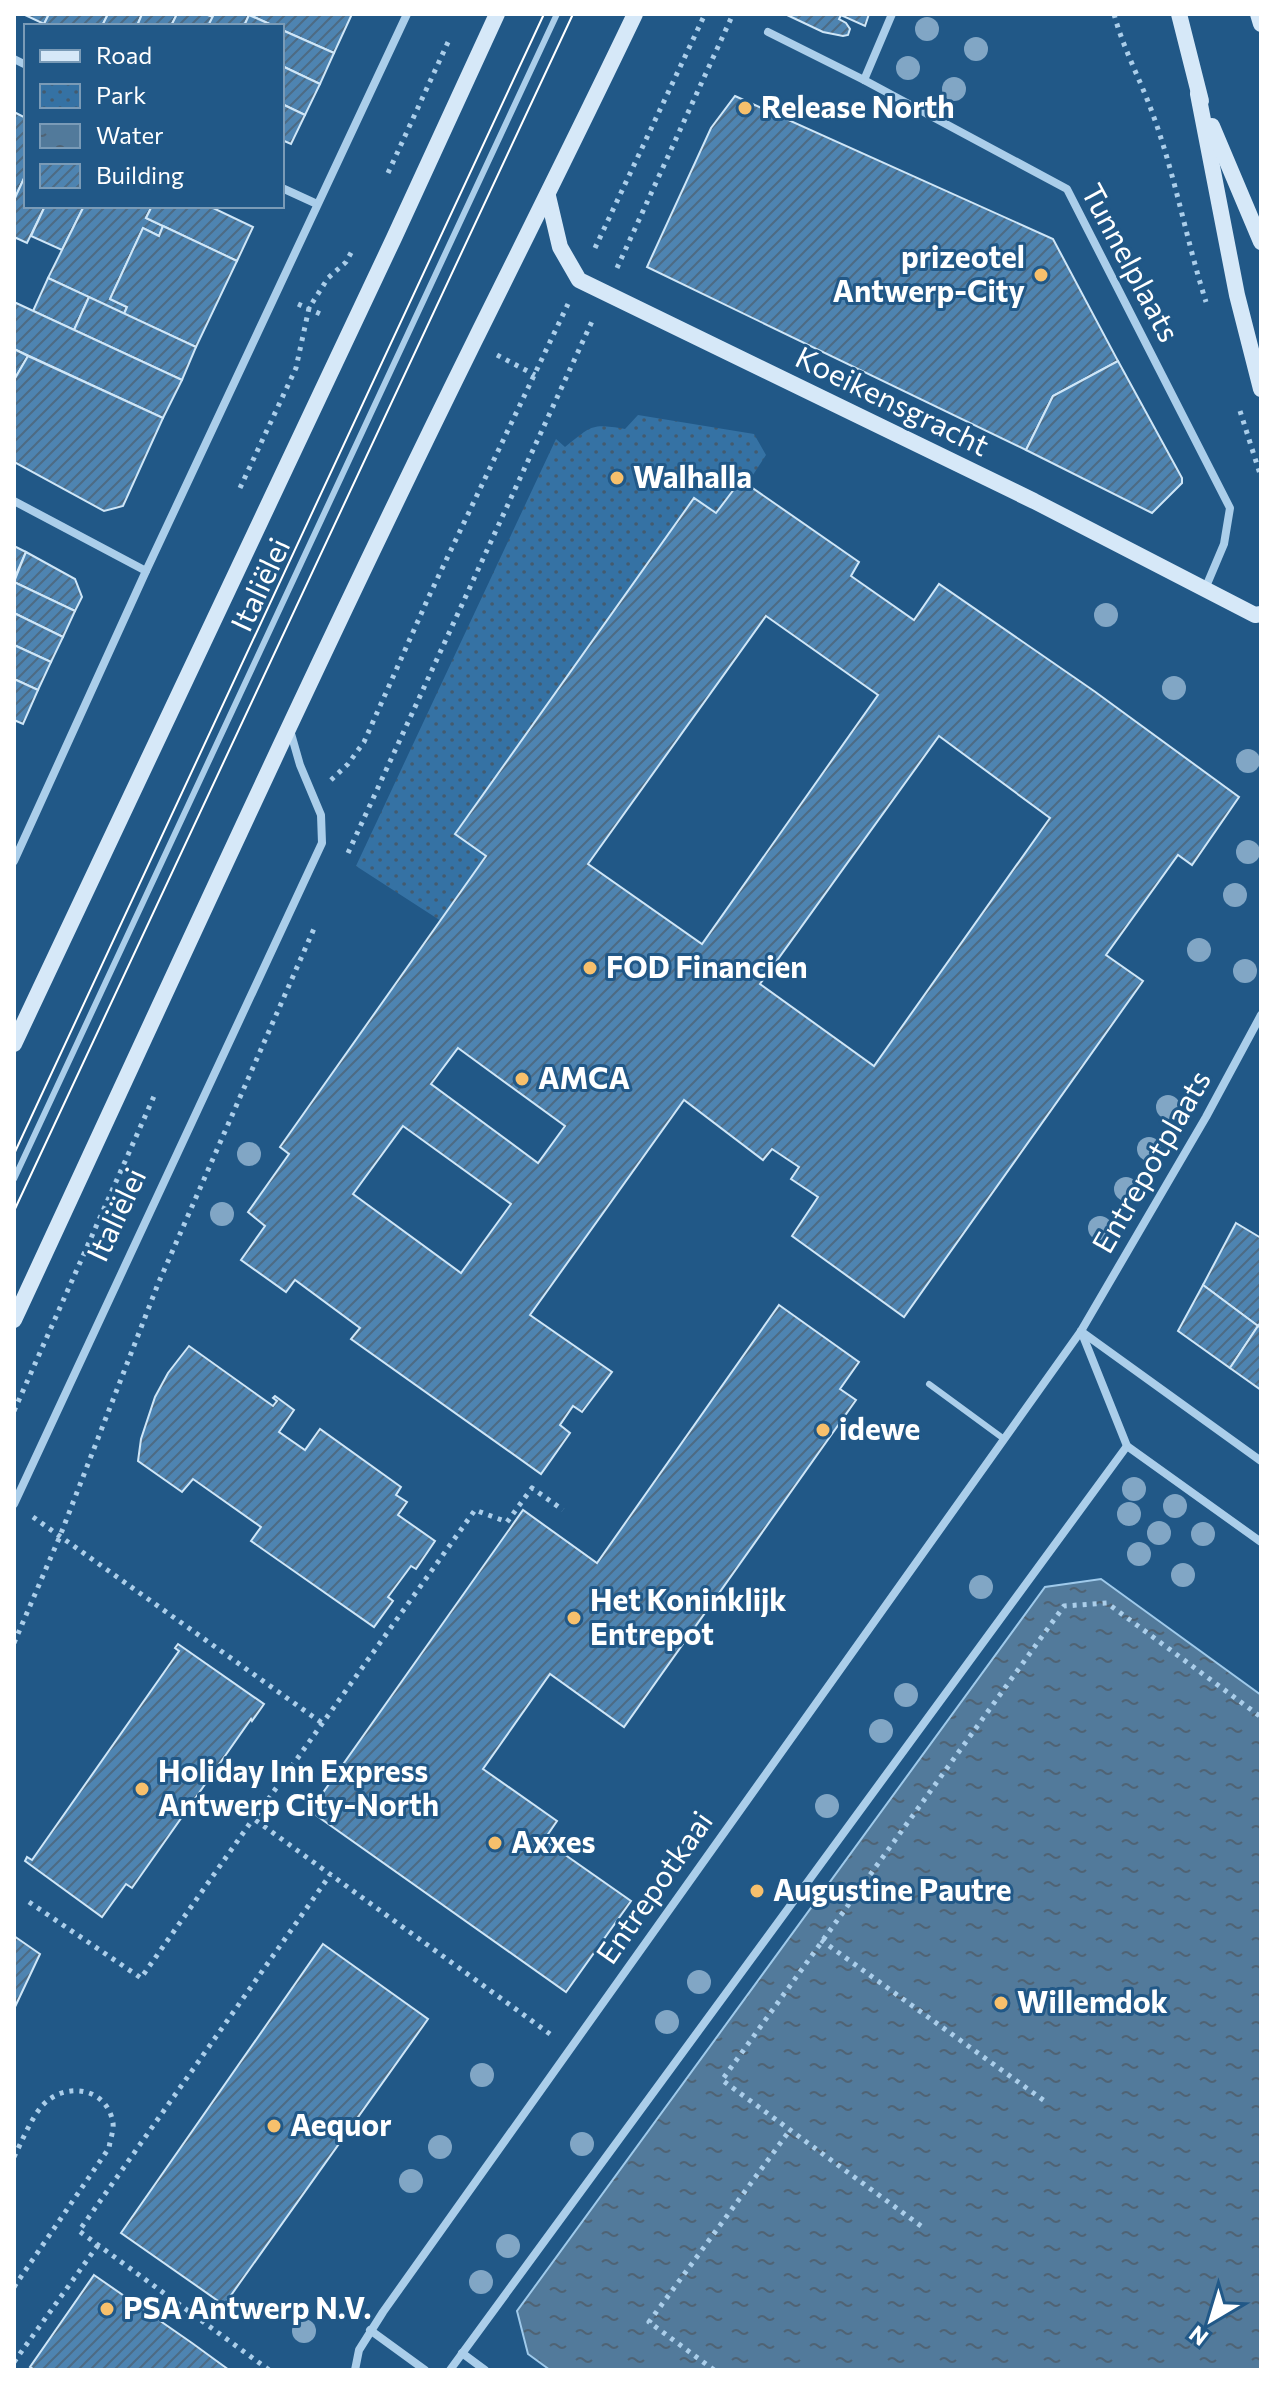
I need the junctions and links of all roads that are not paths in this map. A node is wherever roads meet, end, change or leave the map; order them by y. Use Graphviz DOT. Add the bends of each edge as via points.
graph roads {
  1 [pos="407,14"];
  2 [pos="497,14"];
  3 [pos="557,14"];
  4 [pos="635,14"];
  5 [pos="892,14"];
  6 [pos="1179,14"];
  7 [pos="1258,14"];
  8 [pos="1261,24"];
  9 [pos="768,32"];
  10 [pos="864,80"];
  11 [pos="1198,94"];
  12 [pos="284,189"];
  13 [pos="548,196"];
  14 [pos="317,204"];
  15 [pos="1261,242"];
  16 [pos="1261,389"];
  17 [pos="14,501"];
  18 [pos="146,571"];
  19 [pos="1205,589"];
  20 [pos="1261,614"];
  21 [pos="290,727"];
  22 [pos="14,861"];
  23 [pos="1261,1015"];
  24 [pos="14,1044"];
  25 [pos="14,1179"];
  26 [pos="14,1320"];
  27 [pos="1081,1331"];
  28 [pos="929,1384"];
  29 [pos="1004,1439"];
  30 [pos="1127,1446"];
  31 [pos="1261,1461"];
  32 [pos="14,1504"];
  33 [pos="1261,1542"];
  34 [pos="370,2330"];
  35 [pos="462,2353"];
  36 [pos="355,2370"];
  37 [pos="425,2370"];
  38 [pos="450,2370"];
  39 [pos="485,2370"];
  1 -- 14 [label="street"];
  2 -- 24 [label="main road, Italiëlei"];
  3 -- 25 [label="lane, Italiëlei"];
  4 -- 13 [label="main road, Italiëlei"];
  5 -- 10 [label="street"];
  6 -- 11 [label="main road"];
  7 -- 8 [label="main road"];
  9 -- 10 [label="street, Tunnelplaats"];
  10 -- 19 [label="street, Tunnelplaats" via="1067,189 1230,508 1224,544"];
  11 -- 15 [label="main road"];
  11 -- 16 [label="main road"];
  12 -- 14 [label="street"];
  13 -- 19 [label="main road, Koeikensgracht" via="560,247 579,280"];
  13 -- 21 [label="main road, Italiëlei"];
  14 -- 18 [label="street"];
  17 -- 18 [label="street"];
  18 -- 22 [label="street"];
  19 -- 20 [label="main road, Koeikensgracht"];
  21 -- 26 [label="main road, Italiëlei"];
  21 -- 32 [label="street, Italiëlei" via="321,815 322,843"];
  23 -- 27 [label="street, Entrepotplaats"];
  27 -- 29 [label="street, Entrepotkaai"];
  27 -- 30 [label="street"];
  27 -- 31 [label="street"];
  28 -- 29 [label="lane"];
  29 -- 34 [label="street, Entrepotkaai"];
  30 -- 33 [label="street"];
  30 -- 35 [label="street"];
  34 -- 36 [label="street, Entrepotkaai"];
  34 -- 37 [label="street"];
  35 -- 38 [label="street"];
  35 -- 39 [label="street"];
}
